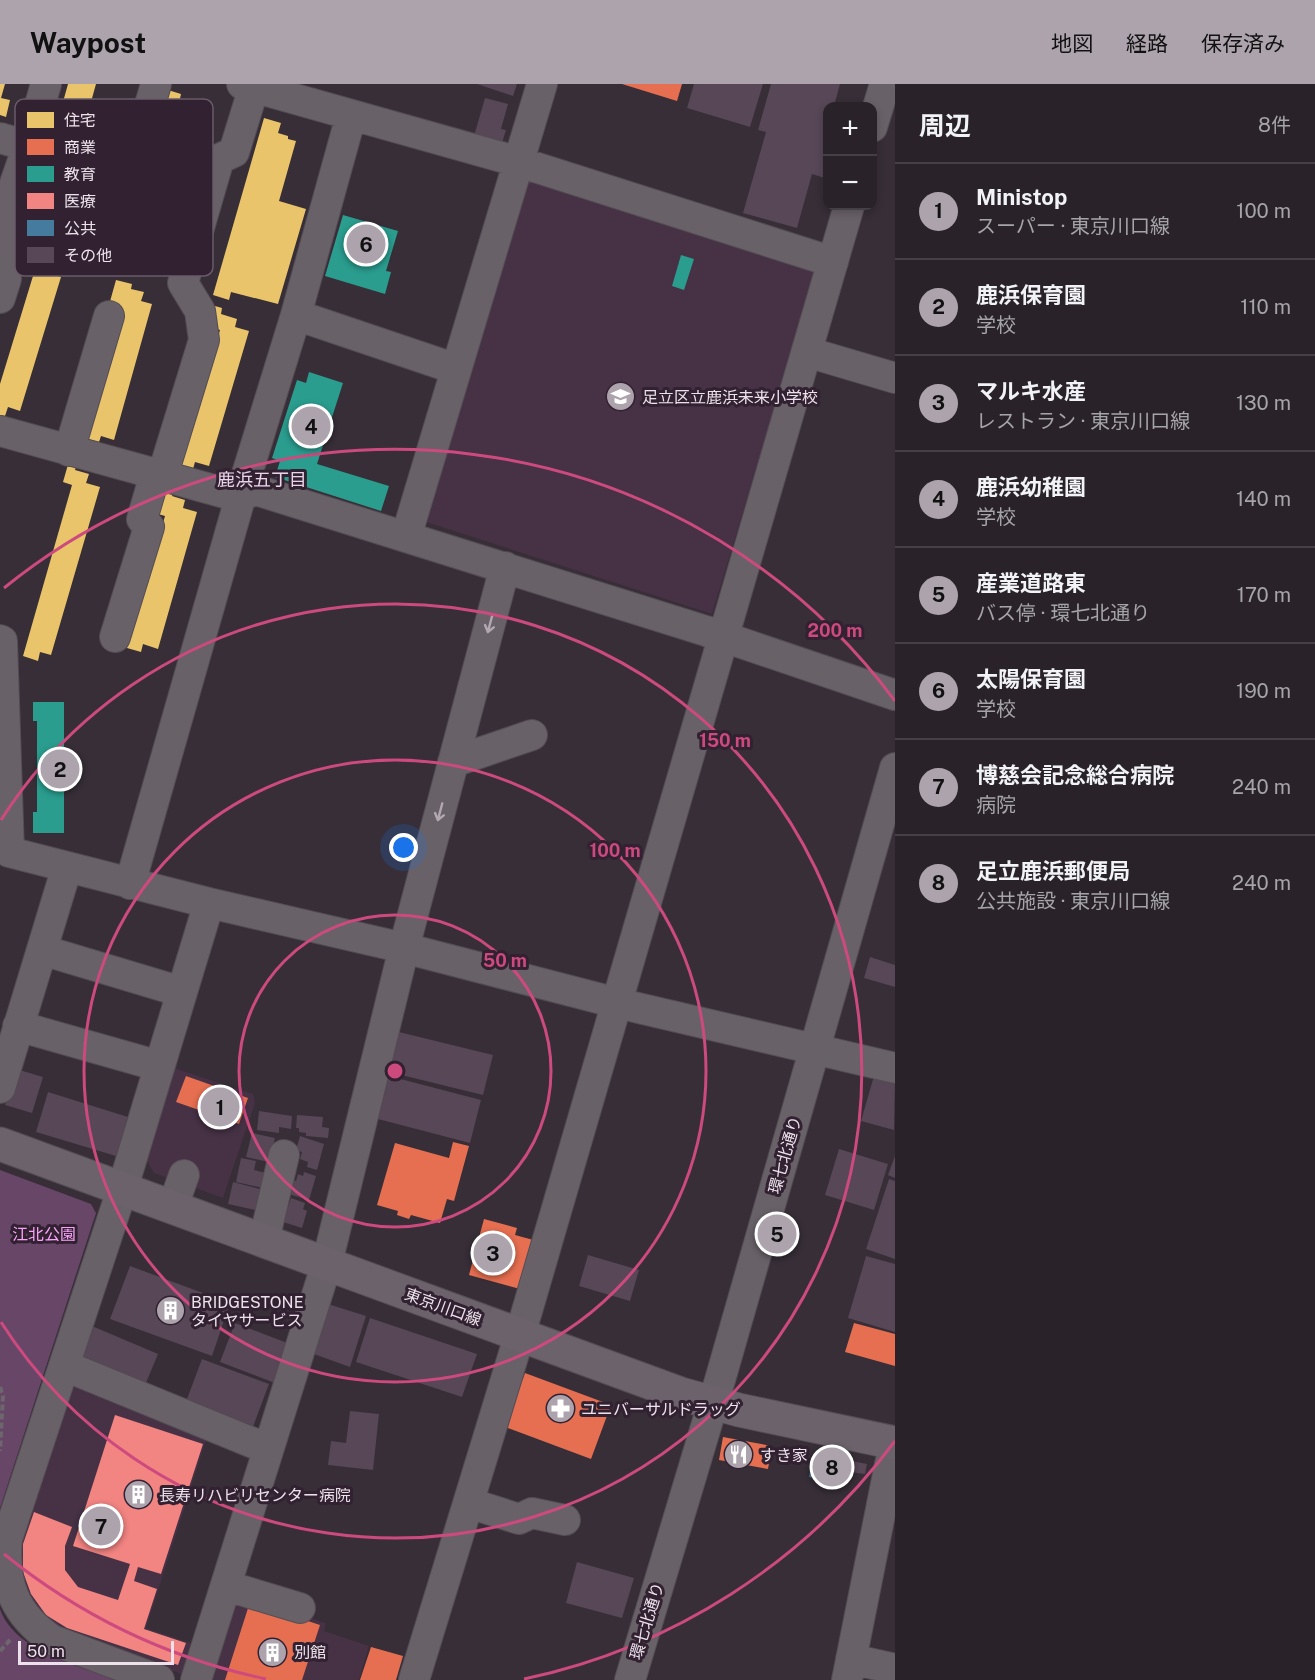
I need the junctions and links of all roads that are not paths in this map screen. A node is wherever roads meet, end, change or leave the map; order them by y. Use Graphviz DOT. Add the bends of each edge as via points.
graph roads {
  1 [pos="46,84"];
  2 [pos="156,84"];
  3 [pos="542,84"];
  4 [pos="885,84"];
  5 [pos="262,87"];
  6 [pos="38,99"];
  7 [pos="152,99"];
  8 [pos="877,113"];
  9 [pos="351,116"];
  10 [pos="14,142"];
  11 [pos="519,162"];
  12 [pos="213,180"];
  13 [pos="848,210"];
  14 [pos="833,262"];
  15 [pos="185,276"];
  16 [pos="0,298"];
  17 [pos="296,315"];
  18 [pos="109,316"];
  19 [pos="807,352"];
  20 [pos="456,369"];
  21 [pos="895,378"];
  22 [pos="0,431"];
  23 [pos="69,451"];
  24 [pos="159,476"];
  25 [pos="242,492"];
  26 [pos="406,537"];
  27 [pos="505,567"];
  28 [pos="723,636"];
  29 [pos="115,637"];
  30 [pos="0,640"];
  31 [pos="895,695"];
  32 [pos="532,735"];
  33 [pos="453,762"];
  34 [pos="895,768"];
  35 [pos="67,867"];
  36 [pos="130,884"];
  37 [pos="208,903"];
  38 [pos="404,948"];
  39 [pos="42,950"];
  40 [pos="182,992"];
  41 [pos="617,1003"];
  42 [pos="18,1026"];
  43 [pos="815,1049"];
  44 [pos="159,1066"];
  45 [pos="895,1068"];
  46 [pos="0,1088"];
  47 [pos="0,1144"];
  48 [pos="284,1155"];
  49 [pos="184,1175"];
  50 [pos="123,1187"];
  51 [pos="173,1206"];
  52 [pos="264,1240"];
  53 [pos="327,1263"];
  54 [pos="519,1335"];
  55 [pos="65,1366"];
  56 [pos="713,1403"];
  57 [pos="895,1444"];
  58 [pos="268,1449"];
  59 [pos="469,1503"];
  60 [pos="565,1520"];
  61 [pos="227,1586"];
  62 [pos="300,1608"];
  63 [pos="895,1668"];
  64 [pos="849,1669"];
  65 [pos="159,1680"];
  66 [pos="196,1680"];
  67 [pos="414,1680"];
  68 [pos="630,1680"];
  1 -- 6 [label="street"];
  2 -- 7 [label="street"];
  3 -- 11 [label="street"];
  4 -- 8 [label="street"];
  5 -- 9 [label="street"];
  5 -- 12 [label="street" via="234,152 219,159"];
  9 -- 11 [label="street"];
  9 -- 17 [label="street"];
  10 -- 16 [label="street" via="3,218 6,279"];
  11 -- 14 [label="street"];
  11 -- 20 [label="street"];
  13 -- 14 [label="street"];
  14 -- 19 [label="street"];
  15 -- 24 [label="street" via="183,283 200,311 204,340"];
  17 -- 20 [label="street"];
  17 -- 25 [label="street"];
  18 -- 23 [label="street"];
  19 -- 21 [label="street"];
  19 -- 28 [label="street"];
  20 -- 26 [label="street"];
  22 -- 23 [label="street"];
  23 -- 24 [label="street"];
  24 -- 25 [label="street" via="225,493"];
  24 -- 29 [label="street" via="142,519 149,527"];
  25 -- 26 [label="street" via="259,491"];
  25 -- 36 [label="street"];
  26 -- 27 [label="street"];
  27 -- 28 [label="street"];
  27 -- 33 [label="street, one-way"];
  28 -- 31 [label="street"];
  28 -- 41 [label="street"];
  30 -- 35 [label="street" via="9,852"];
  32 -- 33 [label="street"];
  33 -- 38 [label="street, one-way"];
  34 -- 43 [label="street, 環七北通り"];
  35 -- 36 [label="street"];
  35 -- 39 [label="street"];
  36 -- 37 [label="street"];
  37 -- 38 [label="street"];
  37 -- 40 [label="street"];
  38 -- 41 [label="street"];
  38 -- 53 [label="street"];
  39 -- 40 [label="street"];
  39 -- 42 [label="street"];
  40 -- 44 [label="street"];
  41 -- 43 [label="street"];
  41 -- 54 [label="street"];
  42 -- 44 [label="street"];
  42 -- 46 [label="street"];
  43 -- 45 [label="street"];
  43 -- 56 [label="street, 環七北通り"];
  44 -- 50 [label="street" via="152,1131"];
  47 -- 50 [label="main road, 東京川口線"];
  48 -- 52 [label="street"];
  49 -- 51 [label="street"];
  50 -- 51 [label="main road, 東京川口線"];
  50 -- 55 [label="street"];
  51 -- 52 [label="main road, 東京川口線"];
  52 -- 53 [label="main road, 東京川口線"];
  53 -- 54 [label="main road, 東京川口線"];
  53 -- 58 [label="street"];
  54 -- 56 [label="main road, 東京川口線"];
  54 -- 59 [label="street"];
  55 -- 58 [label="street"];
  55 -- 65 [label="street" via="7,1539 7,1577 24,1617 38,1631 52,1640"];
  56 -- 57 [label="main road, 東京川口線"];
  56 -- 68 [label="street, 環七北通り"];
  57 -- 64 [label="street"];
  58 -- 61 [label="street"];
  59 -- 60 [label="street" via="519,1519 532,1513"];
  59 -- 67 [label="street"];
  61 -- 62 [label="street"];
  61 -- 66 [label="street"];
  63 -- 64 [label="street"];
}
